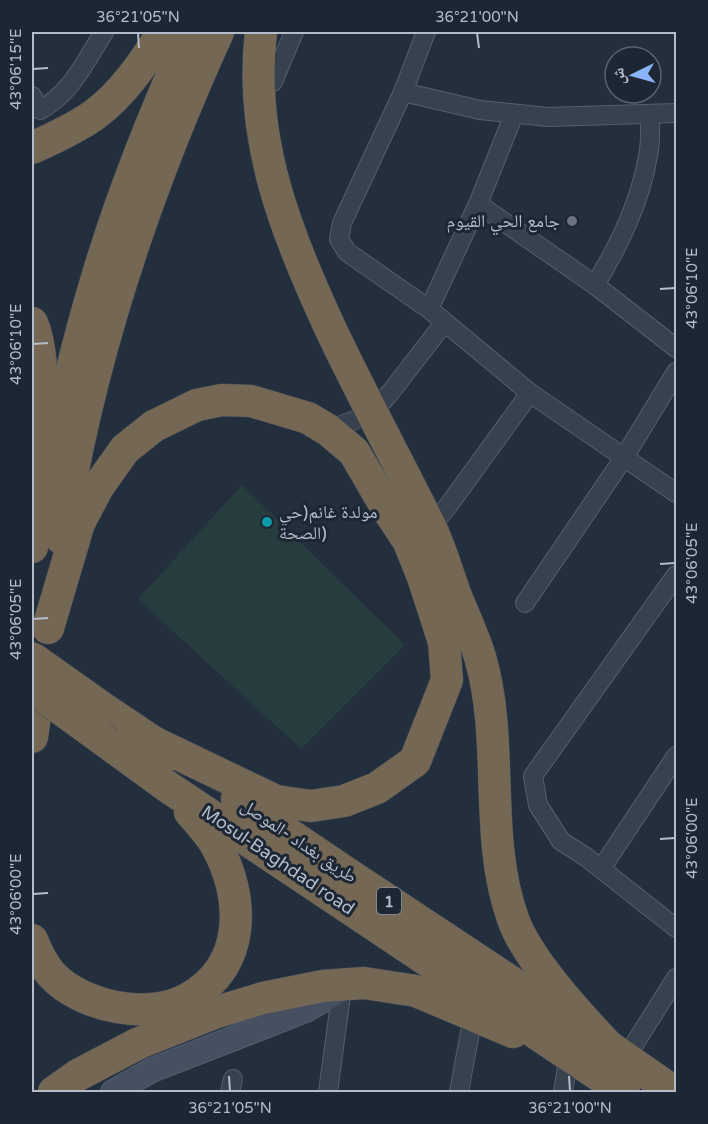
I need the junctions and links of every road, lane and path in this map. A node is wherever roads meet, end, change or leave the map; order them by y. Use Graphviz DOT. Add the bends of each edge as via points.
graph roads {
  1 [pos="104,32"];
  2 [pos="163,32"];
  3 [pos="191,32"];
  4 [pos="218,32"];
  5 [pos="261,32"];
  6 [pos="294,32"];
  7 [pos="426,32"];
  8 [pos="273,82"];
  9 [pos="403,92"];
  10 [pos="32,96"];
  11 [pos="676,113"];
  12 [pos="514,114"];
  13 [pos="650,114"];
  14 [pos="32,148"];
  15 [pos="478,204"];
  16 [pos="595,285"];
  17 [pos="429,309"];
  18 [pos="32,323"];
  19 [pos="444,323"];
  20 [pos="676,348"];
  21 [pos="676,372"];
  22 [pos="530,393"];
  23 [pos="371,414"];
  24 [pos="328,430"];
  25 [pos="625,456"];
  26 [pos="676,493"];
  27 [pos="32,526"];
  28 [pos="431,527"];
  29 [pos="32,547"];
  30 [pos="676,575"];
  31 [pos="525,603"];
  32 [pos="48,628"];
  33 [pos="32,658"];
  34 [pos="32,688"];
  35 [pos="32,737"];
  36 [pos="155,742"];
  37 [pos="676,756"];
  38 [pos="168,787"];
  39 [pos="601,869"];
  40 [pos="676,928"];
  41 [pos="32,940"];
  42 [pos="676,978"];
  43 [pos="348,986"];
  44 [pos="473,1016"];
  45 [pos="617,1052"];
  46 [pos="569,1054"];
  47 [pos="121,1090"];
  48 [pos="54,1092"];
  49 [pos="328,1092"];
  50 [pos="459,1092"];
  51 [pos="563,1092"];
  52 [pos="624,1092"];
  53 [pos="674,1092"];
  1 -- 10 [label="street" via="66,92 40,110"];
  2 -- 14 [label="highway" via="113,99 93,116"];
  3 -- 29 [label="highway" via="131,176 96,279"];
  4 -- 32 [label="highway" via="154,183 114,310 71,485"];
  5 -- 23 [label="highway" via="258,88 272,180 303,271"];
  6 -- 8 [label="street"];
  7 -- 9 [label="street"];
  9 -- 12 [label="street" via="462,107"];
  9 -- 17 [label="street" via="342,223 339,239 347,252"];
  11 -- 13 [label="street"];
  12 -- 13 [label="street"];
  12 -- 15 [label="street"];
  13 -- 16 [label="street" via="649,154 640,192"];
  15 -- 16 [label="street"];
  15 -- 17 [label="street"];
  16 -- 20 [label="street"];
  17 -- 19 [label="street"];
  18 -- 27 [label="highway" via="40,384"];
  19 -- 22 [label="street"];
  19 -- 23 [label="street"];
  21 -- 25 [label="street"];
  22 -- 25 [label="street"];
  22 -- 28 [label="street"];
  23 -- 24 [label="street"];
  23 -- 28 [label="highway"];
  24 -- 32 [label="highway" via="308,418 251,401 222,400 197,405 154,426 125,449 79,523"];
  24 -- 36 [label="highway" via="354,452 409,542 444,642 447,680 415,761 377,788 344,801 311,806 276,801"];
  25 -- 26 [label="street"];
  25 -- 31 [label="street"];
  28 -- 45 [label="highway" via="480,657 489,699 500,862 514,921 530,952 587,1023"];
  30 -- 39 [label="street" via="532,776 538,805 561,841"];
  32 -- 35 [label="highway"];
  33 -- 36 [label="highway, طريق بغداد -الموصل / 1, bridge"];
  34 -- 38 [label="highway, Mosul-Baghdad road, bridge"];
  36 -- 45 [label="highway, طريق بغداد -الموصل / 1"];
  37 -- 39 [label="street"];
  38 -- 41 [label="highway" via="216,844 237,913 229,954 207,985 188,999 167,1006 145,1010 121,1008 94,1001 54,977 39,959"];
  38 -- 46 [label="highway, Mosul-Baghdad road"];
  39 -- 40 [label="street"];
  42 -- 45 [label="street"];
  43 -- 44 [label="highway" via="416,991"];
  43 -- 47 [label="main road" via="306,1010 152,1070"];
  43 -- 48 [label="highway" via="293,991 217,1012 109,1057"];
  43 -- 49 [label="street"];
  44 -- 46 [label="highway"];
  44 -- 50 [label="street"];
  45 -- 53 [label="highway, طريق بغداد -الموصل / 1"];
  46 -- 51 [label="street"];
  46 -- 52 [label="highway"];
}
